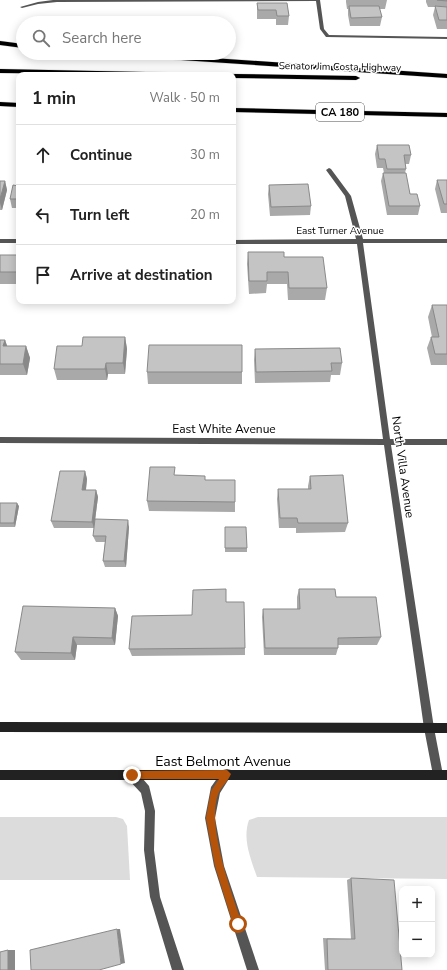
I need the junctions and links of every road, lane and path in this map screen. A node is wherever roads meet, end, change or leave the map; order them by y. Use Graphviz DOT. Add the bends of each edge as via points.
graph roads {
  1 [pos="24,0"];
  2 [pos="115,0"];
  3 [pos="318,0"];
  4 [pos="447,38"];
  5 [pos="0,43"];
  6 [pos="16,45"];
  7 [pos="210,60"];
  8 [pos="0,71"];
  9 [pos="48,72"];
  10 [pos="236,76"];
  11 [pos="447,76"];
  12 [pos="447,80"];
  13 [pos="0,104"];
  14 [pos="16,105"];
  15 [pos="236,110"];
  16 [pos="447,115"];
  17 [pos="329,170"];
  18 [pos="360,240"];
  19 [pos="447,240"];
  20 [pos="0,241"];
  21 [pos="16,241"];
  22 [pos="236,242"];
  23 [pos="0,440"];
  24 [pos="387,442"];
  25 [pos="447,442"];
  26 [pos="0,727"];
  27 [pos="429,728"];
  28 [pos="447,728"];
  29 [pos="227,774"];
  30 [pos="0,775"];
  31 [pos="132,775"];
  32 [pos="442,775"];
  33 [pos="178,970"];
  34 [pos="253,970"];
  1 -- 2 [label="street" via="22,7 57,1"];
  2 -- 3 [label="street"];
  3 -- 4 [label="street" via="322,29 328,36"];
  5 -- 6 [label="highway"];
  7 -- 11 [label="highway"];
  8 -- 9 [label="highway"];
  10 -- 12 [label="highway, Senator Jim Costa Highway"];
  13 -- 14 [label="highway"];
  15 -- 16 [label="highway, CA 180"];
  17 -- 18 [label="street, North Villa Avenue" via="348,196"];
  18 -- 19 [label="street, East Turner Avenue"];
  18 -- 22 [label="street, East Turner Avenue"];
  18 -- 24 [label="street, North Villa Avenue"];
  20 -- 21 [label="street"];
  23 -- 24 [label="street, East White Avenue"];
  24 -- 25 [label="street, East White Avenue"];
  24 -- 27 [label="street, North Villa Avenue"];
  26 -- 27 [label="main road"];
  27 -- 28 [label="main road"];
  27 -- 32 [label="street, North Villa Avenue"];
  29 -- 31 [label="main road, East Belmont Avenue"];
  29 -- 32 [label="main road, East Belmont Avenue"];
  29 -- 34 [label="street" via="215,791 210,818 219,866"];
  30 -- 31 [label="main road, East Belmont Avenue"];
  31 -- 33 [label="street" via="145,790 150,811 149,850 155,897"];
}
